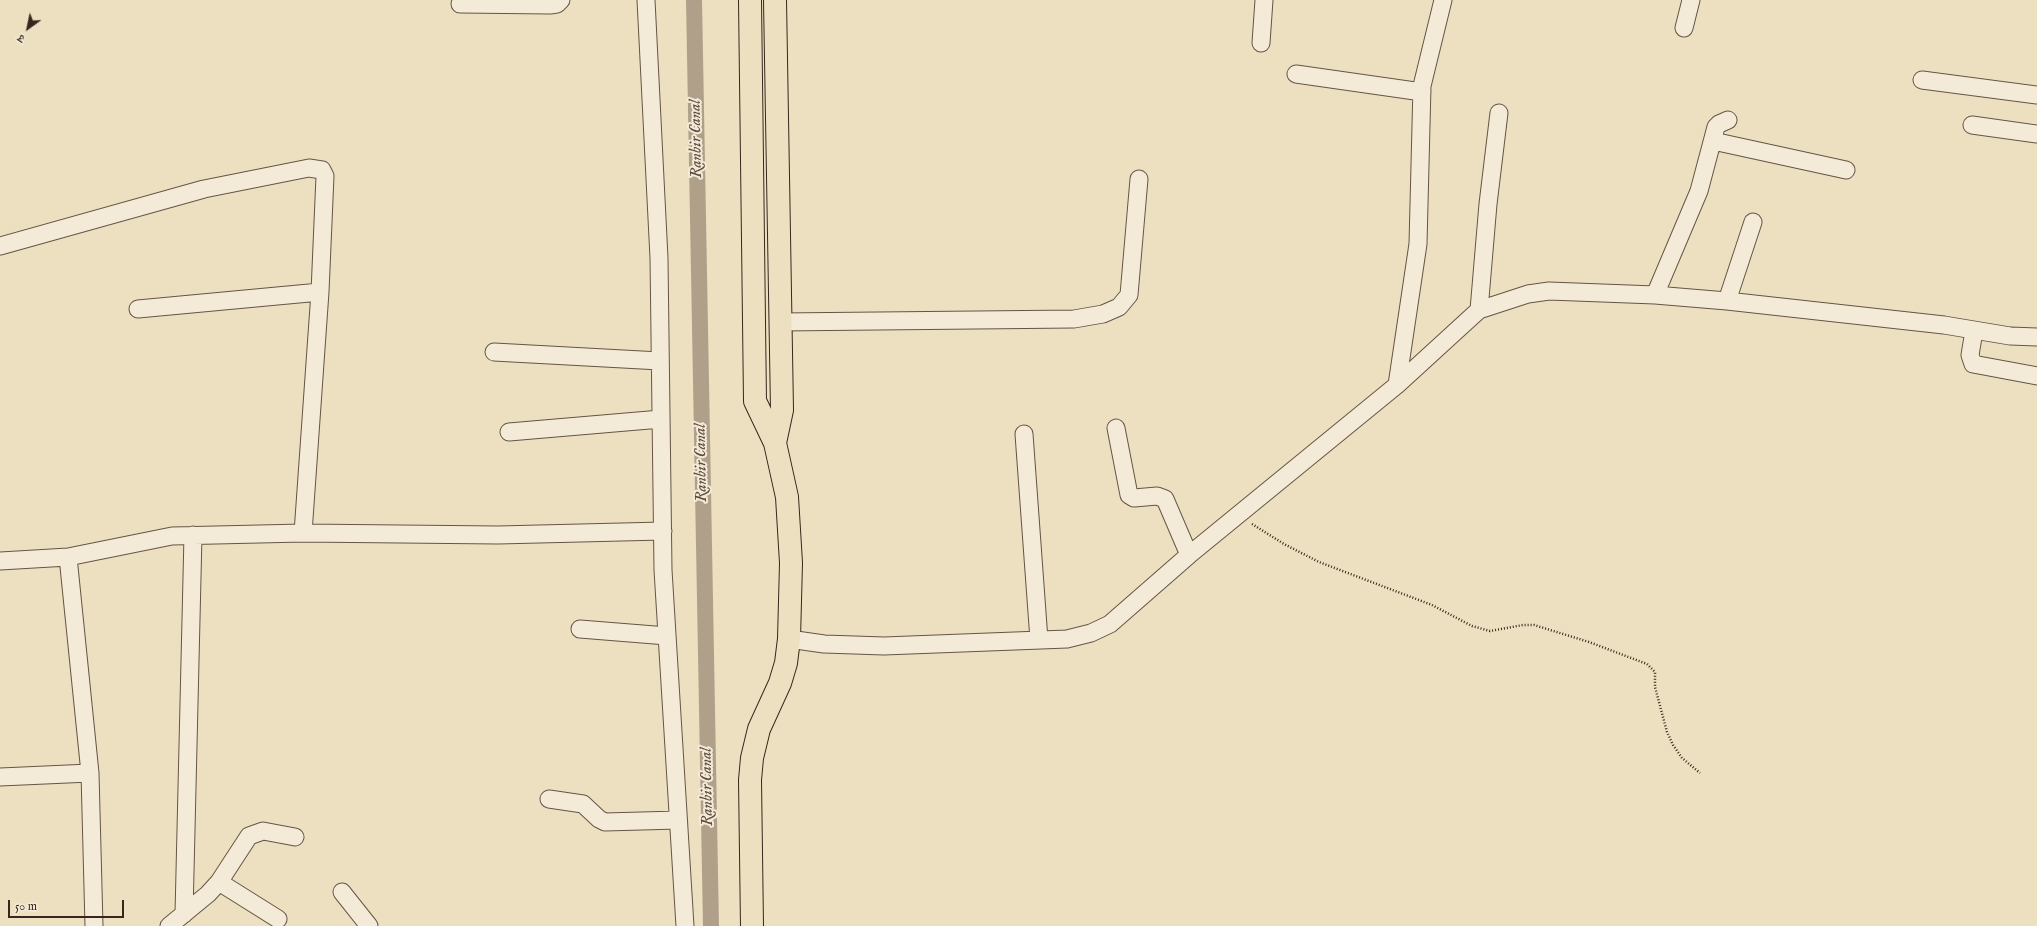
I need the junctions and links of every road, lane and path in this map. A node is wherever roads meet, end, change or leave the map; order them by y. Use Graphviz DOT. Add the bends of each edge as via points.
graph roads {
  1 [pos="561,0"];
  2 [pos="646,0"];
  3 [pos="750,0"];
  4 [pos="775,0"];
  5 [pos="1264,0"];
  6 [pos="1443,0"];
  7 [pos="1691,0"];
  8 [pos="460,4"];
  9 [pos="1684,28"];
  10 [pos="1261,43"];
  11 [pos="1296,74"];
  12 [pos="1922,80"];
  13 [pos="2036,90"];
  14 [pos="1422,92"];
  15 [pos="1499,113"];
  16 [pos="1728,120"];
  17 [pos="1972,124"];
  18 [pos="2037,134"];
  19 [pos="1713,141"];
  20 [pos="1846,170"];
  21 [pos="1139,180"];
  22 [pos="1754,222"];
  23 [pos="0,246"];
  24 [pos="320,292"];
  25 [pos="1655,295"];
  26 [pos="1727,301"];
  27 [pos="138,309"];
  28 [pos="1479,310"];
  29 [pos="780,322"];
  30 [pos="1974,331"];
  31 [pos="2037,337"];
  32 [pos="494,352"];
  33 [pos="660,361"];
  34 [pos="2037,376"];
  35 [pos="1397,384"];
  36 [pos="661,420"];
  37 [pos="1116,428"];
  38 [pos="509,432"];
  39 [pos="1024,434"];
  40 [pos="775,443"];
  41 [pos="1238,515"];
  42 [pos="662,531"];
  43 [pos="303,532"];
  44 [pos="193,535"];
  45 [pos="1190,555"];
  46 [pos="68,557"];
  47 [pos="0,561"];
  48 [pos="580,629"];
  49 [pos="667,636"];
  50 [pos="789,639"];
  51 [pos="1039,640"];
  52 [pos="90,773"];
  53 [pos="1700,773"];
  54 [pos="0,777"];
  55 [pos="549,799"];
  56 [pos="678,820"];
  57 [pos="295,837"];
  58 [pos="219,882"];
  59 [pos="342,892"];
  60 [pos="184,914"];
  61 [pos="278,919"];
  62 [pos="364,924"];
  63 [pos="94,926"];
  64 [pos="169,926"];
  65 [pos="685,926"];
  66 [pos="752,926"];
  1 -- 8 [label="street" via="550,5"];
  2 -- 33 [label="street"];
  3 -- 40 [label="highway" via="755,401"];
  4 -- 29 [label="highway"];
  5 -- 10 [label="street"];
  6 -- 14 [label="street" via="1425,65"];
  7 -- 9 [label="street"];
  11 -- 14 [label="street"];
  12 -- 13 [label="street"];
  14 -- 35 [label="street" via="1418,244"];
  15 -- 28 [label="street"];
  16 -- 19 [label="street" via="1717,125"];
  17 -- 18 [label="street"];
  19 -- 20 [label="street"];
  19 -- 25 [label="street" via="1699,191"];
  21 -- 29 [label="street" via="1128,295 1119,307 1103,314 1074,319"];
  22 -- 26 [label="street"];
  23 -- 24 [label="street" via="204,189 317,168 322,170 325,176"];
  24 -- 27 [label="street"];
  24 -- 43 [label="street"];
  25 -- 26 [label="street"];
  25 -- 28 [label="street" via="1549,291 1512,298"];
  26 -- 30 [label="street" via="1944,325"];
  28 -- 35 [label="street"];
  29 -- 40 [label="highway" via="782,410"];
  30 -- 31 [label="street"];
  30 -- 34 [label="street" via="1970,355 1973,364"];
  32 -- 33 [label="street"];
  33 -- 36 [label="street"];
  35 -- 41 [label="street"];
  36 -- 38 [label="street"];
  36 -- 42 [label="street"];
  37 -- 45 [label="street" via="1129,495 1134,498 1157,496 1165,499"];
  39 -- 51 [label="street"];
  40 -- 50 [label="highway" via="787,497 789,520"];
  41 -- 45 [label="street"];
  41 -- 53 [label="path" via="1319,562 1432,605 1472,626 1490,631 1534,625 1647,664 1655,672 1655,687 1673,745 1686,762"];
  42 -- 43 [label="street" via="498,535"];
  42 -- 49 [label="street"];
  43 -- 44 [label="street"];
  44 -- 46 [label="street" via="172,536"];
  44 -- 60 [label="street"];
  45 -- 51 [label="street" via="1110,624 1091,633 1067,639"];
  46 -- 47 [label="street"];
  46 -- 52 [label="street"];
  48 -- 49 [label="street"];
  49 -- 56 [label="street"];
  50 -- 51 [label="street" via="824,644 884,646"];
  50 -- 66 [label="highway" via="780,683 759,729 752,758"];
  52 -- 54 [label="street"];
  52 -- 63 [label="street"];
  55 -- 56 [label="street" via="583,804 605,822"];
  56 -- 65 [label="street"];
  57 -- 58 [label="street" via="264,831 251,834"];
  58 -- 60 [label="street"];
  58 -- 61 [label="street"];
  59 -- 62 [label="street"];
  60 -- 64 [label="street"];
}
